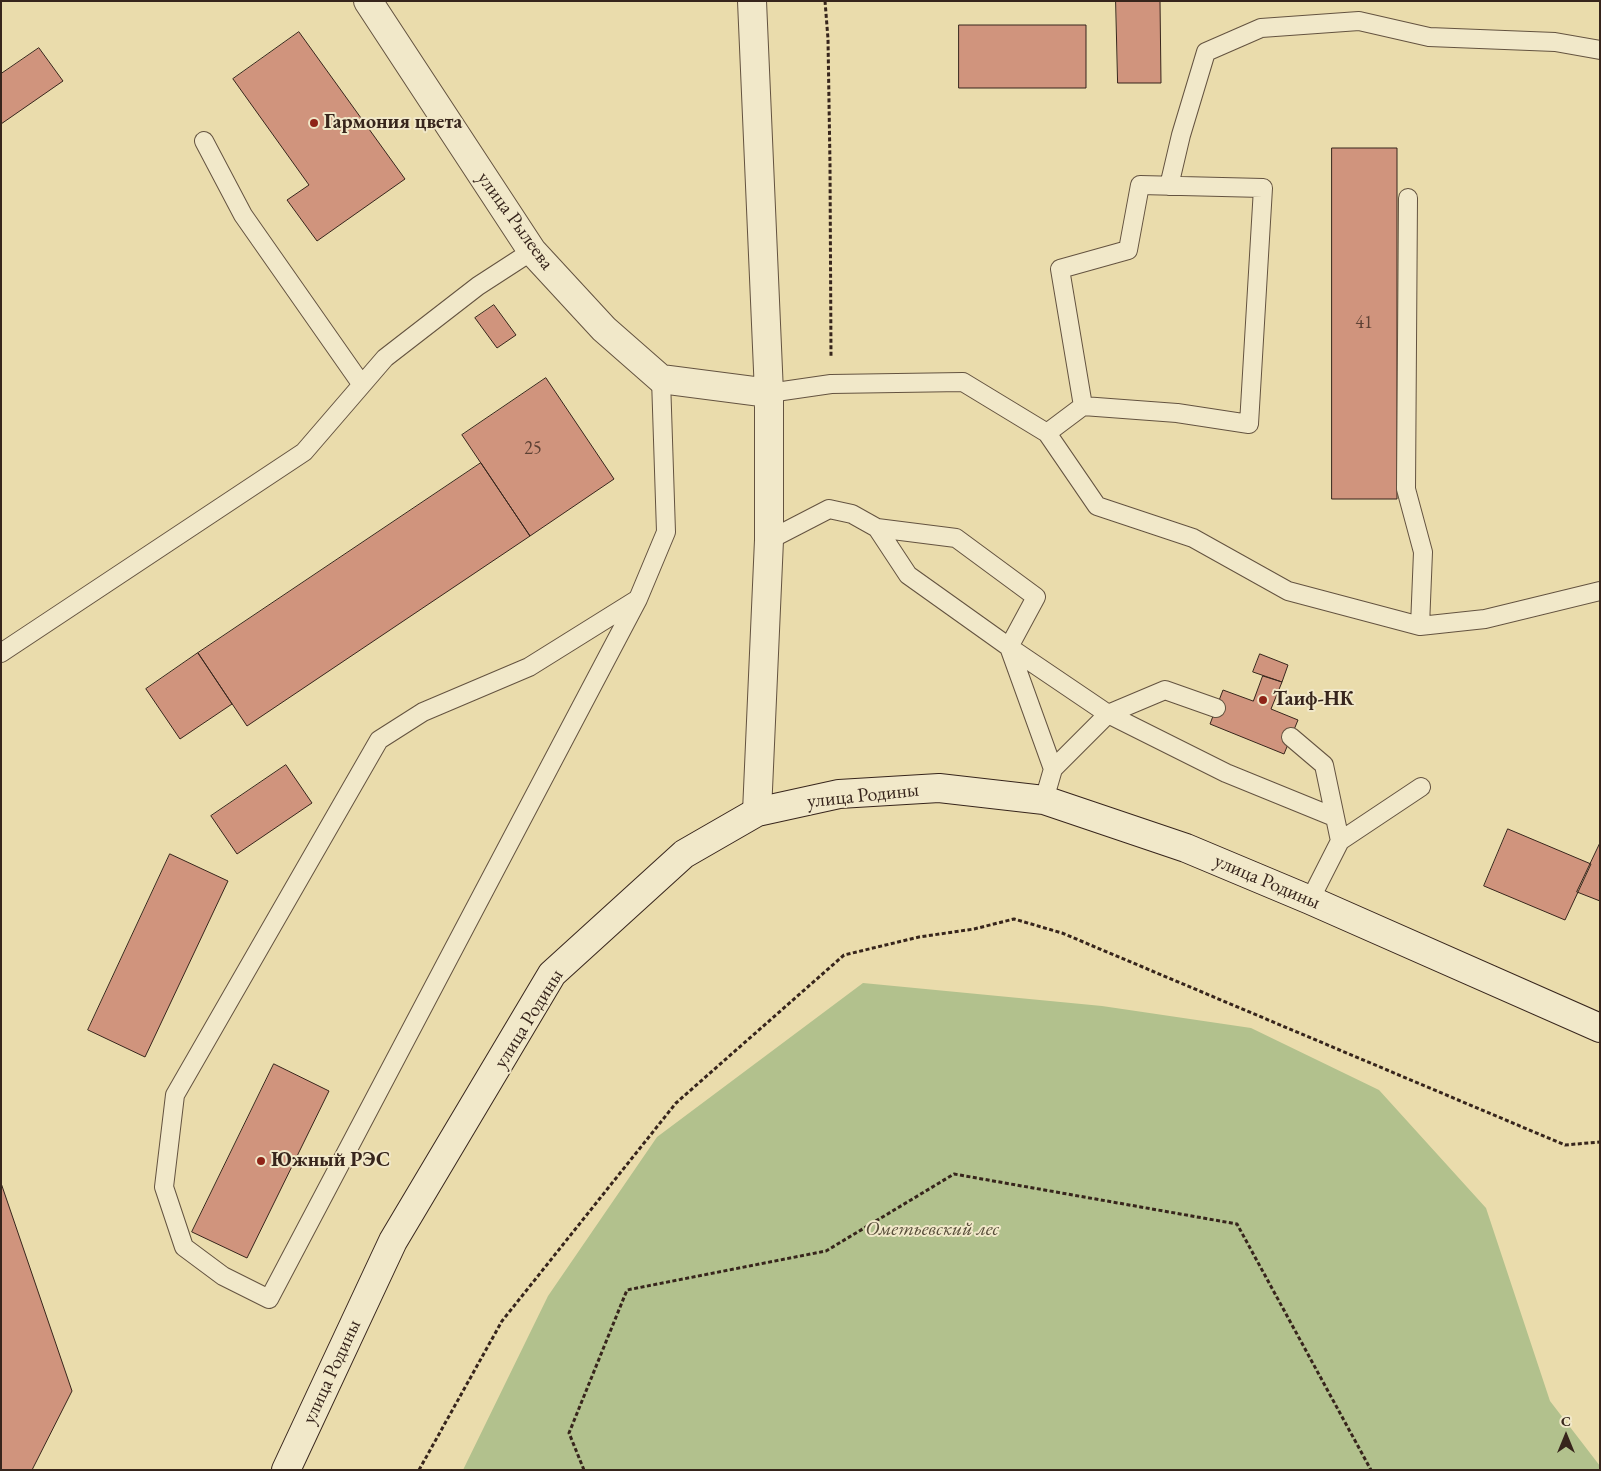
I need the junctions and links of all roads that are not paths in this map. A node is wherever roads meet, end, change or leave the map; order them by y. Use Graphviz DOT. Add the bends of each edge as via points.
graph roads {
  1 [pos="368,1"];
  2 [pos="752,1"];
  3 [pos="1600,50"];
  4 [pos="204,141"];
  5 [pos="1169,186"];
  6 [pos="1408,198"];
  7 [pos="532,251"];
  8 [pos="661,379"];
  9 [pos="362,385"];
  10 [pos="769,393"];
  11 [pos="1083,406"];
  12 [pos="1047,433"];
  13 [pos="877,528"];
  14 [pos="769,540"];
  15 [pos="1600,591"];
  16 [pos="638,599"];
  17 [pos="1420,626"];
  18 [pos="1009,647"];
  19 [pos="1,653"];
  20 [pos="1216,708"];
  21 [pos="1108,714"];
  22 [pos="1291,737"];
  23 [pos="1053,769"];
  24 [pos="1421,787"];
  25 [pos="1044,800"];
  26 [pos="757,812"];
  27 [pos="1334,817"];
  28 [pos="1340,841"];
  29 [pos="1310,900"];
  30 [pos="1600,1028"];
  31 [pos="286,1470"];
  1 -- 7 [label="street, улица Рылеева"];
  2 -- 10 [label="street"];
  3 -- 5 [label="lane" via="1555,42 1429,37 1359,21 1261,28 1206,52"];
  4 -- 9 [label="lane" via="243,215"];
  5 -- 11 [label="lane" via="1140,185 1128,250 1060,269"];
  5 -- 11 [label="lane" via="1263,188 1249,424 1177,413"];
  6 -- 17 [label="lane" via="1406,489 1423,552"];
  7 -- 8 [label="street, улица Рылеева" via="604,329"];
  7 -- 9 [label="lane" via="478,286 392,352"];
  8 -- 10 [label="street"];
  8 -- 16 [label="lane" via="666,532"];
  9 -- 19 [label="lane" via="304,452"];
  10 -- 12 [label="lane" via="831,384 963,382"];
  10 -- 14 [label="street"];
  11 -- 12 [label="lane"];
  12 -- 17 [label="lane" via="1097,506 1193,538 1288,591"];
  13 -- 14 [label="lane" via="852,514 829,509"];
  13 -- 18 [label="lane" via="908,575"];
  13 -- 18 [label="lane" via="956,538 1036,597"];
  14 -- 26 [label="street"];
  15 -- 17 [label="lane" via="1486,620"];
  16 -- 16 [label="lane" via="529,667 423,712 379,740 175,1095 164,1187 184,1247 223,1276 269,1299"];
  18 -- 21 [label="lane"];
  18 -- 23 [label="lane"];
  20 -- 21 [label="lane" via="1166,690"];
  21 -- 23 [label="lane"];
  21 -- 27 [label="lane" via="1226,773"];
  22 -- 27 [label="lane" via="1324,765"];
  23 -- 25 [label="lane"];
  24 -- 28 [label="lane"];
  25 -- 26 [label="street, улица Родины" via="939,788 839,794"];
  25 -- 29 [label="street, улица Родины" via="1186,848"];
  26 -- 31 [label="street, улица Родины" via="684,854 552,974 393,1241"];
  27 -- 28 [label="lane"];
  28 -- 29 [label="lane"];
  29 -- 30 [label="street, улица Родины"];
}
